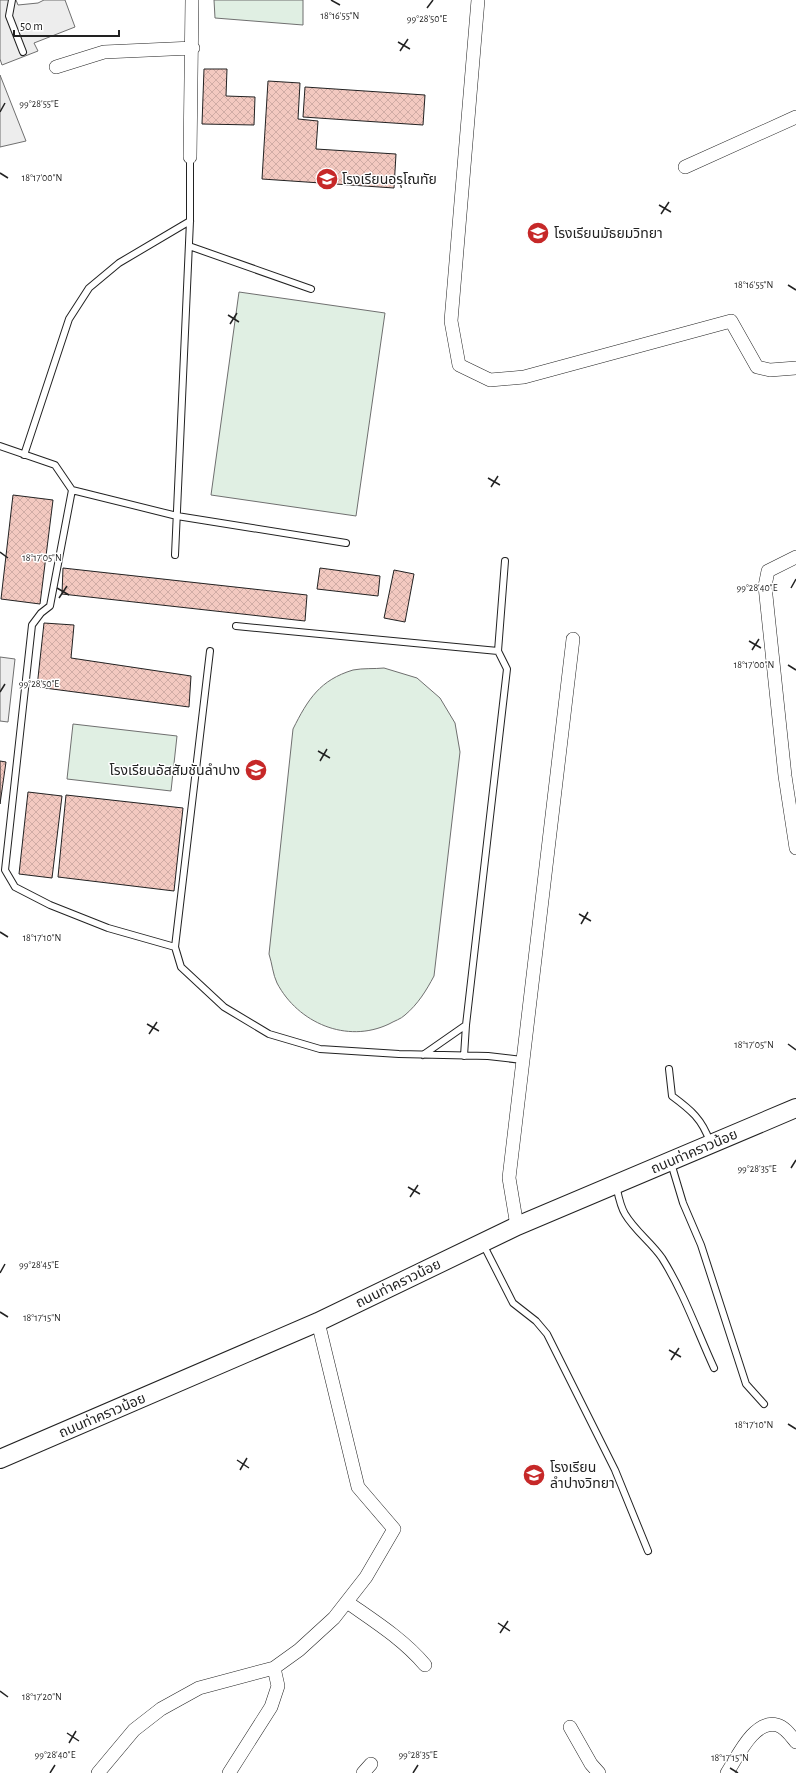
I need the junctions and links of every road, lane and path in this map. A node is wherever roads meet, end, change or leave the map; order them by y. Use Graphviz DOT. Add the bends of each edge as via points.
graph roads {
  1 [pos="12,0"];
  2 [pos="192,0"];
  3 [pos="478,0"];
  4 [pos="192,48"];
  5 [pos="23,52"];
  6 [pos="56,67"];
  7 [pos="796,117"];
  8 [pos="190,157"];
  9 [pos="685,167"];
  10 [pos="190,221"];
  11 [pos="189,246"];
  12 [pos="311,289"];
  13 [pos="796,368"];
  14 [pos="0,446"];
  15 [pos="24,454"];
  16 [pos="72,490"];
  17 [pos="177,516"];
  18 [pos="346,543"];
  19 [pos="175,555"];
  20 [pos="796,557"];
  21 [pos="504,561"];
  22 [pos="236,626"];
  23 [pos="573,639"];
  24 [pos="210,651"];
  25 [pos="498,651"];
  26 [pos="796,848"];
  27 [pos="175,947"];
  28 [pos="466,1025"];
  29 [pos="423,1055"];
  30 [pos="464,1056"];
  31 [pos="522,1060"];
  32 [pos="669,1069"];
  33 [pos="796,1108"];
  34 [pos="711,1144"];
  35 [pos="670,1161"];
  36 [pos="616,1184"];
  37 [pos="517,1226"];
  38 [pos="482,1242"];
  39 [pos="318,1322"];
  40 [pos="714,1368"];
  41 [pos="764,1404"];
  42 [pos="0,1460"];
  43 [pos="648,1551"];
  44 [pos="347,1602"];
  45 [pos="425,1665"];
  46 [pos="274,1668"];
  47 [pos="570,1727"];
  48 [pos="796,1742"];
  49 [pos="98,1773"];
  50 [pos="229,1773"];
  51 [pos="599,1773"];
  52 [pos="727,1773"];
  1 -- 5 [label="lane" via="9,16"];
  2 -- 4 [label="street"];
  3 -- 13 [label="street" via="452,321 459,365 490,380 524,377 731,321 757,367 770,370"];
  4 -- 6 [label="street" via="104,52"];
  4 -- 8 [label="street"];
  7 -- 9 [label="street"];
  8 -- 10 [label="lane"];
  10 -- 11 [label="lane"];
  10 -- 15 [label="lane" via="119,263 89,288 69,319"];
  11 -- 12 [label="lane"];
  11 -- 17 [label="lane"];
  14 -- 15 [label="lane"];
  15 -- 16 [label="lane" via="56,465"];
  16 -- 17 [label="lane"];
  16 -- 27 [label="lane" via="50,606 32,625 5,870 15,887 50,905 108,928"];
  17 -- 18 [label="lane"];
  17 -- 19 [label="lane"];
  20 -- 26 [label="street" via="768,571 765,586 785,776"];
  21 -- 25 [label="lane"];
  22 -- 25 [label="lane"];
  23 -- 31 [label="street"];
  24 -- 27 [label="lane"];
  25 -- 28 [label="lane" via="507,669"];
  27 -- 29 [label="lane" via="181,967 219,1002 269,1034 320,1049"];
  28 -- 29 [label="lane"];
  28 -- 30 [label="lane"];
  29 -- 30 [label="lane"];
  30 -- 31 [label="lane"];
  31 -- 37 [label="street" via="509,1178"];
  32 -- 34 [label="lane" via="672,1096 689,1109 705,1127"];
  33 -- 34 [label="street, ถนนท่าคราวน้อย"];
  34 -- 35 [label="street, ถนนท่าคราวน้อย"];
  35 -- 36 [label="street, ถนนท่าคราวน้อย"];
  35 -- 41 [label="lane" via="683,1203 701,1245 746,1384"];
  36 -- 37 [label="street, ถนนท่าคราวน้อย"];
  36 -- 40 [label="lane" via="624,1213 632,1226 661,1258 688,1304"];
  37 -- 38 [label="street, ถนนท่าคราวน้อย"];
  38 -- 39 [label="street, ถนนท่าคราวน้อย"];
  38 -- 43 [label="lane" via="513,1303 536,1321 547,1334 615,1470"];
  39 -- 42 [label="street, ถนนท่าคราวน้อย"];
  39 -- 44 [label="street" via="358,1486 394,1529 366,1577"];
  44 -- 45 [label="street" via="394,1635"];
  44 -- 46 [label="street" via="334,1618 299,1650"];
  46 -- 49 [label="street" via="200,1688 161,1709 134,1730"];
  46 -- 50 [label="street" via="278,1686 271,1707"];
  47 -- 51 [label="street"];
  48 -- 52 [label="street" via="777,1725 765,1726 751,1735"];
}
